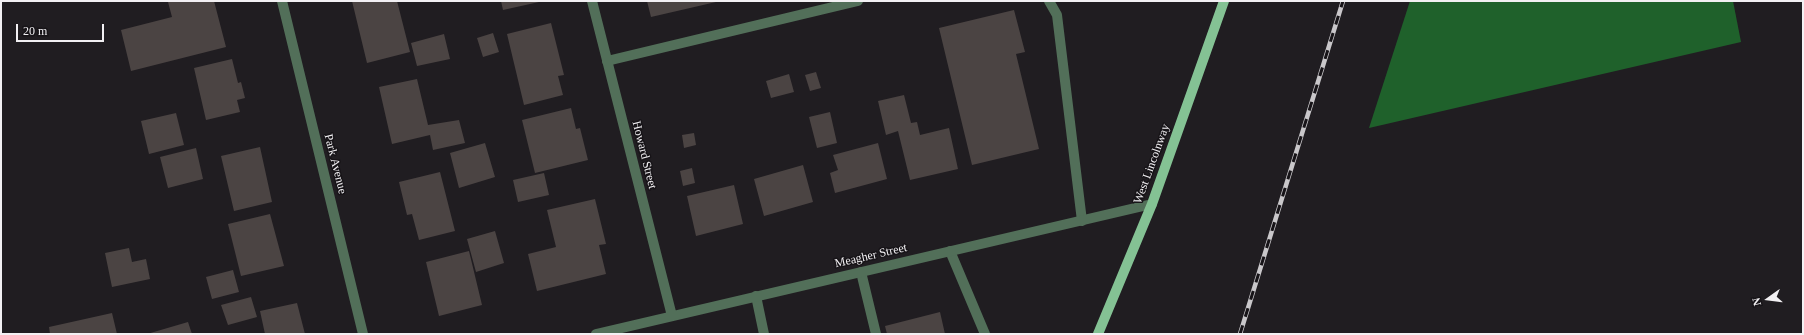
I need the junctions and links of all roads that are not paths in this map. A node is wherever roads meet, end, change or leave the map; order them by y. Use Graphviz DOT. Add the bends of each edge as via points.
graph roads {
  1 [pos="282,1"];
  2 [pos="592,1"];
  3 [pos="858,1"];
  4 [pos="1049,1"];
  5 [pos="1224,1"];
  6 [pos="607,61"];
  7 [pos="1152,204"];
  8 [pos="1082,221"];
  9 [pos="950,252"];
  10 [pos="861,272"];
  11 [pos="756,296"];
  12 [pos="672,316"];
  13 [pos="363,334"];
  14 [pos="596,334"];
  15 [pos="764,334"];
  16 [pos="876,334"];
  17 [pos="984,334"];
  18 [pos="1098,334"];
  1 -- 13 [label="street, Park Avenue"];
  2 -- 6 [label="street, Howard Street"];
  3 -- 6 [label="street"];
  4 -- 8 [label="street" via="1057,15"];
  5 -- 7 [label="main road, West Lincolnway"];
  6 -- 12 [label="street, Howard Street"];
  7 -- 8 [label="street, Meagher Street"];
  7 -- 18 [label="main road, West Lincolnway"];
  8 -- 9 [label="street, Meagher Street"];
  9 -- 10 [label="street, Meagher Street"];
  9 -- 17 [label="street"];
  10 -- 11 [label="street, Meagher Street"];
  10 -- 16 [label="street"];
  11 -- 12 [label="street, Meagher Street"];
  11 -- 15 [label="street"];
  12 -- 14 [label="street, Meagher Street"];
}
